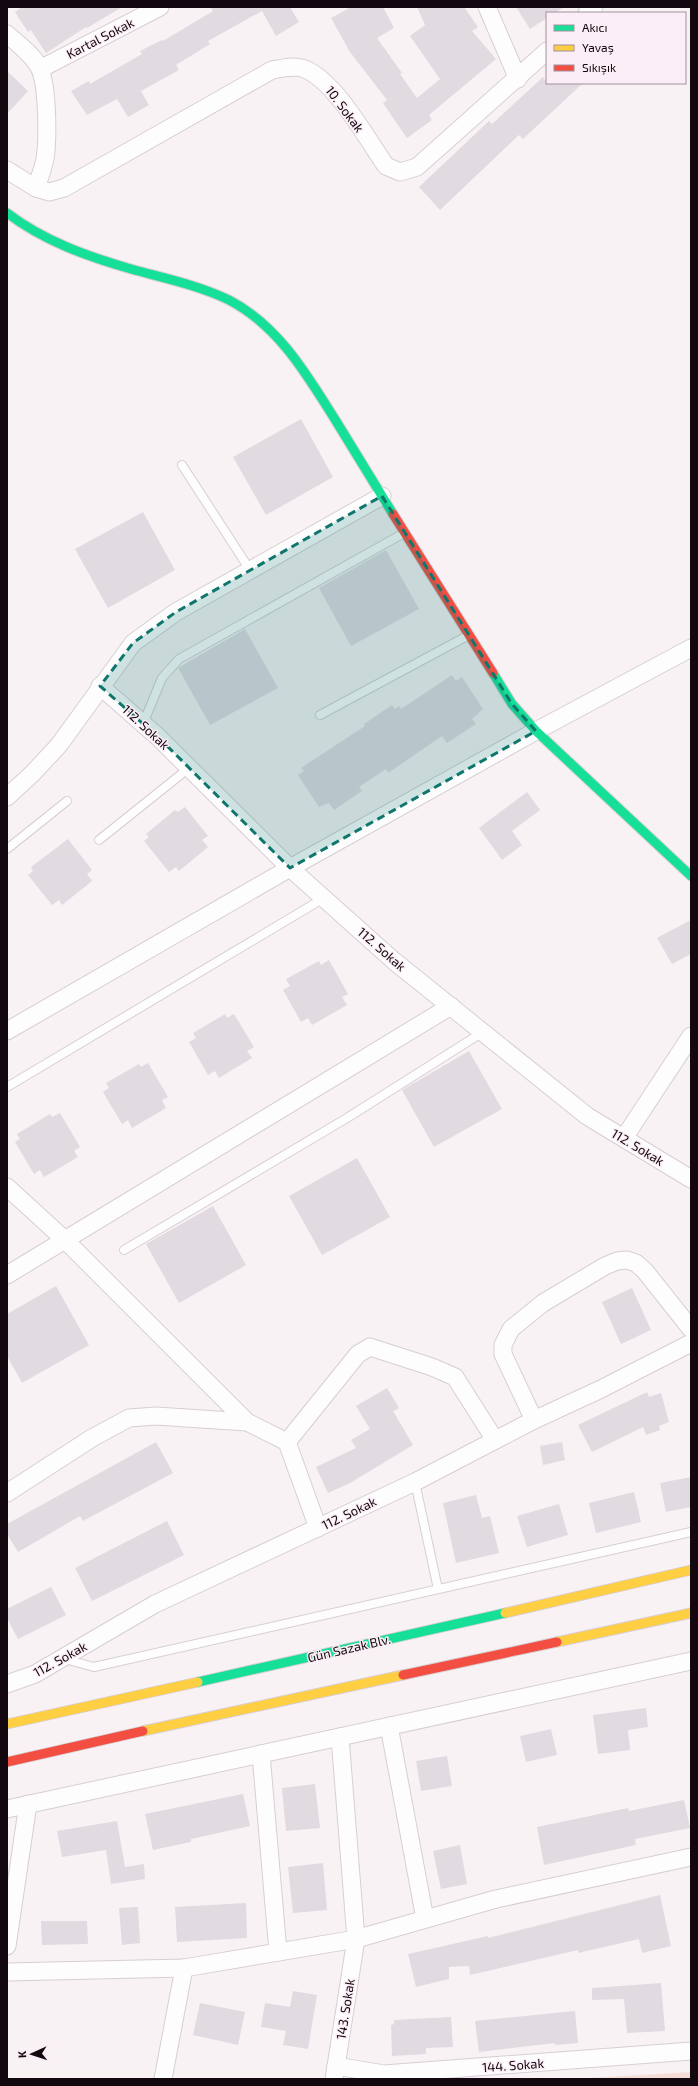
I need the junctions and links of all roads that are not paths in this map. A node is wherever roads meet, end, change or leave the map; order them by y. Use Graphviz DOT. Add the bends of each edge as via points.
graph roads {
  1 [pos="160,7"];
  2 [pos="487,7"];
  3 [pos="7,34"];
  4 [pos="546,52"];
  5 [pos="40,69"];
  6 [pos="518,79"];
  7 [pos="7,170"];
  8 [pos="36,188"];
  9 [pos="7,213"];
  10 [pos="182,464"];
  11 [pos="382,496"];
  12 [pos="405,533"];
  13 [pos="250,570"];
  14 [pos="468,635"];
  15 [pos="691,648"];
  16 [pos="100,686"];
  17 [pos="320,716"];
  18 [pos="143,724"];
  19 [pos="536,731"];
  20 [pos="189,768"];
  21 [pos="7,797"];
  22 [pos="67,801"];
  23 [pos="99,840"];
  24 [pos="7,849"];
  25 [pos="290,868"];
  26 [pos="691,876"];
  27 [pos="324,898"];
  28 [pos="451,1006"];
  29 [pos="7,1031"];
  30 [pos="483,1032"];
  31 [pos="691,1036"];
  32 [pos="7,1088"];
  33 [pos="624,1138"];
  34 [pos="691,1179"];
  35 [pos="7,1187"];
  36 [pos="65,1240"];
  37 [pos="124,1250"];
  38 [pos="7,1275"];
  39 [pos="691,1329"];
  40 [pos="691,1343"];
  41 [pos="534,1420"];
  42 [pos="247,1422"];
  43 [pos="495,1440"];
  44 [pos="286,1442"];
  45 [pos="415,1482"];
  46 [pos="7,1493"];
  47 [pos="318,1528"];
  48 [pos="691,1532"];
  49 [pos="691,1570"];
  50 [pos="438,1589"];
  51 [pos="691,1613"];
  52 [pos="69,1655"];
  53 [pos="691,1661"];
  54 [pos="7,1684"];
  55 [pos="7,1724"];
  56 [pos="389,1726"];
  57 [pos="340,1737"];
  58 [pos="261,1754"];
  59 [pos="7,1762"];
  60 [pos="28,1804"];
  61 [pos="7,1809"];
  62 [pos="691,1857"];
  63 [pos="425,1919"];
  64 [pos="356,1939"];
  65 [pos="7,1946"];
  66 [pos="278,1952"];
  67 [pos="184,1968"];
  68 [pos="7,1972"];
  69 [pos="691,2052"];
  70 [pos="335,2072"];
  71 [pos="163,2079"];
  1 -- 5 [label="street, Kartal Sokak"];
  2 -- 6 [label="street"];
  3 -- 5 [label="street" via="33,58"];
  4 -- 6 [label="street, 10. Sokak"];
  5 -- 8 [label="street" via="47,128 45,159"];
  6 -- 8 [label="street, 10. Sokak" via="418,167 400,172 386,166 330,86 305,69 289,67 272,70 64,188 49,192"];
  7 -- 8 [label="street"];
  9 -- 11 [label="main road" via="25,228 61,245 95,258 209,291 236,304 260,320 279,337 302,367"];
  10 -- 13 [label="lane"];
  11 -- 12 [label="main road"];
  11 -- 13 [label="street"];
  12 -- 14 [label="main road"];
  12 -- 18 [label="lane" via="179,659 162,678"];
  13 -- 16 [label="street" via="176,612 133,643"];
  14 -- 17 [label="lane"];
  14 -- 19 [label="main road" via="512,704"];
  15 -- 19 [label="street"];
  16 -- 18 [label="street, 112. Sokak"];
  16 -- 21 [label="street" via="59,745"];
  18 -- 20 [label="street, 112. Sokak"];
  19 -- 25 [label="street"];
  19 -- 26 [label="main road"];
  20 -- 23 [label="lane"];
  20 -- 25 [label="street, 112. Sokak"];
  22 -- 24 [label="lane"];
  25 -- 27 [label="street, 112. Sokak"];
  25 -- 29 [label="street"];
  27 -- 28 [label="street, 112. Sokak" via="394,961"];
  27 -- 32 [label="lane"];
  28 -- 30 [label="street, 112. Sokak"];
  28 -- 36 [label="street"];
  30 -- 33 [label="street, 112. Sokak" via="587,1116"];
  30 -- 37 [label="lane" via="347,1118"];
  31 -- 33 [label="street"];
  33 -- 34 [label="street, 112. Sokak"];
  35 -- 36 [label="street"];
  36 -- 38 [label="street"];
  36 -- 42 [label="street"];
  39 -- 41 [label="street" via="645,1270 636,1263 627,1260 605,1266 543,1303 511,1329 506,1337 503,1354"];
  40 -- 41 [label="street, 112. Sokak"];
  41 -- 43 [label="street, 112. Sokak"];
  42 -- 44 [label="street"];
  42 -- 46 [label="street" via="156,1416 129,1418 92,1438"];
  43 -- 44 [label="street" via="455,1377 370,1347 358,1354"];
  43 -- 45 [label="street, 112. Sokak"];
  44 -- 47 [label="street"];
  45 -- 47 [label="street, 112. Sokak"];
  45 -- 50 [label="lane"];
  47 -- 52 [label="street, 112. Sokak" via="155,1604"];
  48 -- 50 [label="lane"];
  49 -- 55 [label="main road, Gün Sazak Blv."];
  50 -- 52 [label="lane" via="94,1667 72,1661"];
  51 -- 59 [label="main road"];
  52 -- 54 [label="street, 112. Sokak" via="35,1674"];
  53 -- 56 [label="street"];
  56 -- 57 [label="street"];
  56 -- 63 [label="street"];
  57 -- 58 [label="street"];
  57 -- 64 [label="street, 143. Sokak"];
  58 -- 60 [label="street"];
  58 -- 66 [label="street"];
  60 -- 61 [label="street"];
  60 -- 65 [label="street"];
  62 -- 63 [label="street" via="496,1899"];
  63 -- 64 [label="street"];
  64 -- 66 [label="street"];
  64 -- 70 [label="street, 143. Sokak"];
  66 -- 67 [label="street"];
  67 -- 68 [label="street"];
  67 -- 71 [label="street"];
  69 -- 70 [label="street, 144. Sokak" via="384,2074"];
}
